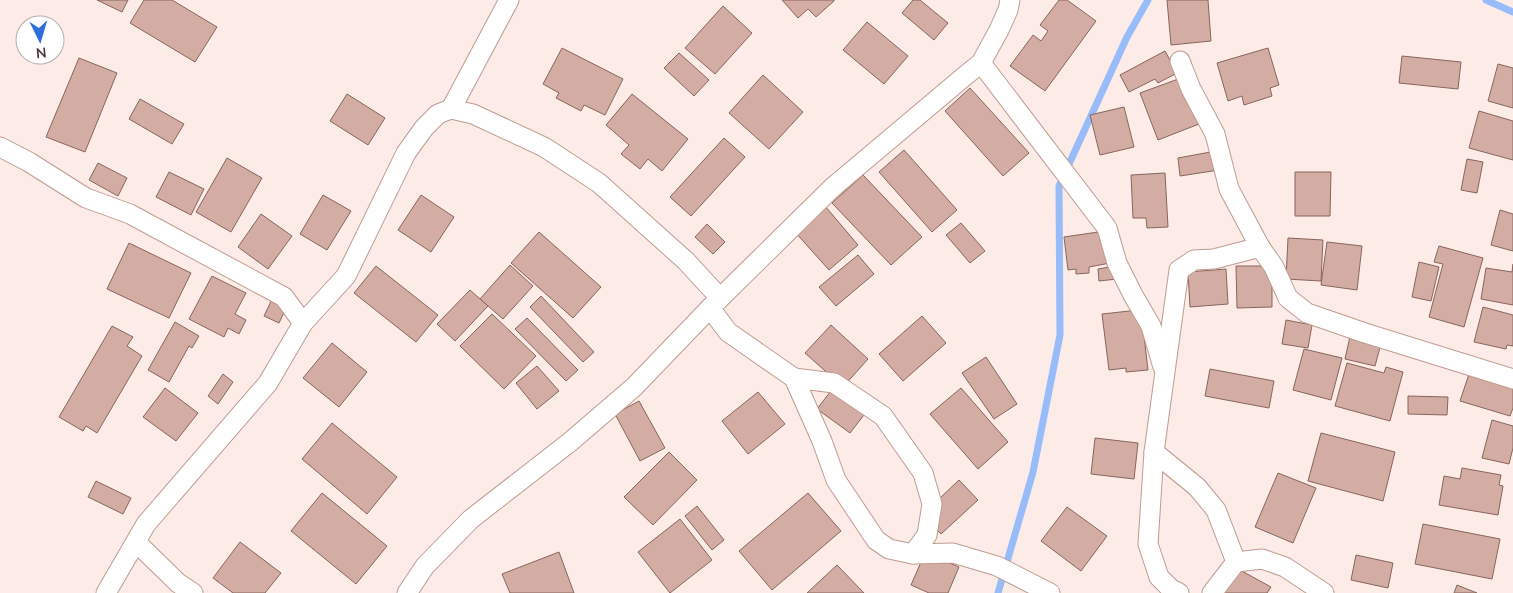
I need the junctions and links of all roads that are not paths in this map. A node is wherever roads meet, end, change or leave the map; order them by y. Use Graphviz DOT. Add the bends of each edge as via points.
graph roads {
  1 [pos="509,0"];
  2 [pos="1010,0"];
  3 [pos="1180,61"];
  4 [pos="982,63"];
  5 [pos="452,109"];
  6 [pos="0,146"];
  7 [pos="1260,247"];
  8 [pos="715,303"];
  9 [pos="1173,317"];
  10 [pos="303,323"];
  11 [pos="1151,326"];
  12 [pos="1165,373"];
  13 [pos="794,378"];
  14 [pos="1513,379"];
  15 [pos="1154,452"];
  16 [pos="136,542"];
  17 [pos="914,554"];
  18 [pos="1236,562"];
  19 [pos="106,593"];
  20 [pos="193,593"];
  21 [pos="407,593"];
  22 [pos="1050,593"];
  23 [pos="1179,593"];
  24 [pos="1212,593"];
  25 [pos="1324,593"];
  1 -- 5 [label="street"];
  2 -- 4 [label="street"];
  3 -- 7 [label="street" via="1215,134 1229,188"];
  4 -- 8 [label="street" via="833,187"];
  4 -- 11 [label="street" via="1107,228 1117,264"];
  5 -- 8 [label="street" via="473,114 544,147 599,183 686,261"];
  5 -- 10 [label="street" via="438,114 406,153 346,276"];
  6 -- 10 [label="street" via="86,198 130,214 284,297"];
  7 -- 9 [label="street" via="1214,259 1194,260 1179,270"];
  7 -- 14 [label="street" via="1274,267 1288,298 1307,313"];
  8 -- 13 [label="street" via="728,332"];
  8 -- 21 [label="street" via="634,387 471,519 425,566"];
  9 -- 11 [label="street"];
  9 -- 12 [label="street"];
  10 -- 16 [label="street" via="268,383 146,524"];
  11 -- 12 [label="street"];
  12 -- 15 [label="street"];
  13 -- 17 [label="street" via="836,480 876,540 890,549"];
  13 -- 17 [label="street" via="834,382 883,416 923,473 932,504 927,535"];
  15 -- 18 [label="street" via="1197,487 1216,510"];
  15 -- 23 [label="street" via="1148,544 1160,577 1170,590"];
  16 -- 19 [label="street"];
  16 -- 20 [label="street" via="178,583"];
  17 -- 22 [label="street" via="953,553 997,566"];
  18 -- 24 [label="street"];
  18 -- 25 [label="street" via="1262,559 1285,566"];
}
